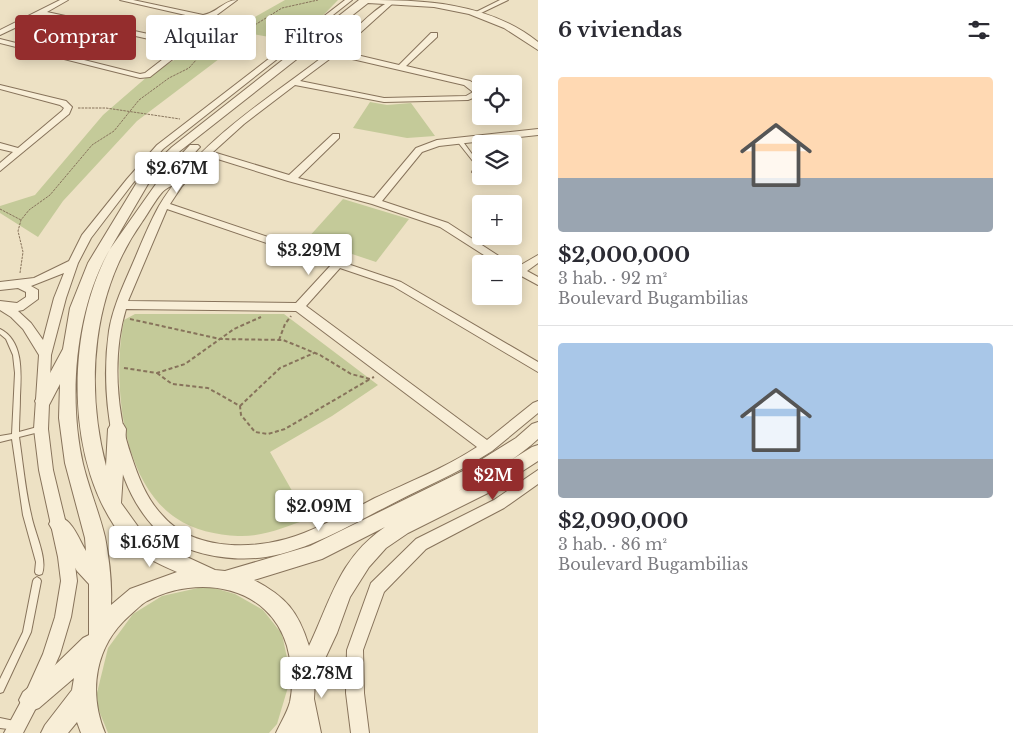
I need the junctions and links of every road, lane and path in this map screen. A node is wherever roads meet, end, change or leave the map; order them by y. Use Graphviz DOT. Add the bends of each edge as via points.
graph roads {
  1 [pos="50,0"];
  2 [pos="65,0"];
  3 [pos="122,0"];
  4 [pos="234,0"];
  5 [pos="318,0"];
  6 [pos="349,0"];
  7 [pos="505,0"];
  8 [pos="368,1"];
  9 [pos="395,1"];
  10 [pos="453,4"];
  11 [pos="39,12"];
  12 [pos="479,12"];
  13 [pos="0,26"];
  14 [pos="361,29"];
  15 [pos="0,33"];
  16 [pos="434,35"];
  17 [pos="538,39"];
  18 [pos="0,41"];
  19 [pos="538,48"];
  20 [pos="361,58"];
  21 [pos="323,60"];
  22 [pos="401,67"];
  23 [pos="292,82"];
  24 [pos="0,87"];
  25 [pos="68,107"];
  26 [pos="130,112"];
  27 [pos="216,118"];
  28 [pos="190,123"];
  29 [pos="536,134"];
  30 [pos="336,136"];
  31 [pos="459,140"];
  32 [pos="0,146"];
  33 [pos="18,151"];
  34 [pos="207,153"];
  35 [pos="472,157"];
  36 [pos="0,168"];
  37 [pos="186,176"];
  38 [pos="132,178"];
  39 [pos="291,179"];
  40 [pos="158,187"];
  41 [pos="134,198"];
  42 [pos="376,202"];
  43 [pos="164,205"];
  44 [pos="0,208"];
  45 [pos="21,220"];
  46 [pos="492,255"];
  47 [pos="538,258"];
  48 [pos="73,263"];
  49 [pos="338,264"];
  50 [pos="522,267"];
  51 [pos="522,273"];
  52 [pos="538,282"];
  53 [pos="20,285"];
  54 [pos="0,286"];
  55 [pos="2,306"];
  56 [pos="299,307"];
  57 [pos="119,310"];
  58 [pos="267,314"];
  59 [pos="0,331"];
  60 [pos="220,339"];
  61 [pos="279,340"];
  62 [pos="71,347"];
  63 [pos="314,352"];
  64 [pos="45,355"];
  65 [pos="113,366"];
  66 [pos="538,368"];
  67 [pos="386,371"];
  68 [pos="157,373"];
  69 [pos="370,379"];
  70 [pos="43,401"];
  71 [pos="240,406"];
  72 [pos="538,406"];
  73 [pos="41,429"];
  74 [pos="118,429"];
  75 [pos="538,429"];
  76 [pos="15,435"];
  77 [pos="0,439"];
  78 [pos="487,446"];
  79 [pos="538,452"];
  80 [pos="538,476"];
  81 [pos="112,505"];
  82 [pos="59,524"];
  83 [pos="39,572"];
  84 [pos="218,578"];
  85 [pos="37,581"];
  86 [pos="100,581"];
  87 [pos="98,636"];
  88 [pos="305,677"];
  89 [pos="0,689"];
  90 [pos="83,695"];
  91 [pos="31,700"];
  92 [pos="302,700"];
  93 [pos="10,727"];
  94 [pos="53,733"];
  95 [pos="93,733"];
  96 [pos="288,733"];
  97 [pos="309,733"];
  98 [pos="360,733"];
  1 -- 13 [label="street"];
  2 -- 11 [label="street"];
  3 -- 4 [label="street" via="203,18 212,16"];
  5 -- 26 [label="path" via="282,8 234,38 210,47 189,68 152,90"];
  6 -- 28 [label="street"];
  7 -- 12 [label="street"];
  8 -- 9 [label="street"];
  8 -- 27 [label="street"];
  8 -- 40 [label="street" via="190,150"];
  9 -- 10 [label="street"];
  9 -- 14 [label="street"];
  10 -- 12 [label="street"];
  10 -- 19 [label="street" via="518,31"];
  11 -- 15 [label="street"];
  11 -- 18 [label="street" via="184,46 147,75 140,76"];
  12 -- 17 [label="street" via="519,26"];
  16 -- 22 [label="street"];
  20 -- 22 [label="street"];
  21 -- 23 [label="street"];
  22 -- 23 [label="street" via="467,83 477,90 476,95 392,101"];
  23 -- 34 [label="street"];
  24 -- 25 [label="street"];
  25 -- 26 [label="path"];
  25 -- 33 [label="street"];
  26 -- 28 [label="path"];
  26 -- 45 [label="path" via="114,131 92,145 50,195"];
  27 -- 28 [label="street"];
  27 -- 41 [label="street" via="176,149 143,182"];
  28 -- 38 [label="street" via="160,147"];
  29 -- 31 [label="street"];
  30 -- 39 [label="street"];
  31 -- 35 [label="lane"];
  31 -- 42 [label="street" via="423,147"];
  32 -- 33 [label="street"];
  33 -- 36 [label="street"];
  34 -- 37 [label="street"];
  34 -- 39 [label="street"];
  37 -- 40 [label="street"];
  37 -- 43 [label="street"];
  38 -- 41 [label="street"];
  38 -- 48 [label="street" via="86,237"];
  39 -- 42 [label="street"];
  40 -- 81 [label="street" via="111,262 96,306 86,356 86,414 90,439"];
  41 -- 62 [label="street" via="94,263 78,308"];
  42 -- 46 [label="street" via="444,225"];
  43 -- 49 [label="street"];
  43 -- 57 [label="street"];
  44 -- 45 [label="path"];
  45 -- 53 [label="path" via="18,231 23,252"];
  47 -- 50 [label="street"];
  48 -- 53 [label="street" via="55,275"];
  48 -- 64 [label="street"];
  49 -- 56 [label="street"];
  49 -- 66 [label="street" via="397,284"];
  51 -- 52 [label="street"];
  53 -- 54 [label="street"];
  53 -- 55 [label="street" via="32,290 32,299 19,307"];
  55 -- 64 [label="street" via="33,331"];
  56 -- 57 [label="street"];
  56 -- 61 [label="path" via="285,324"];
  56 -- 67 [label="street"];
  57 -- 60 [label="path"];
  57 -- 65 [label="street"];
  58 -- 60 [label="path"];
  59 -- 76 [label="lane" via="8,338 16,355"];
  60 -- 61 [label="path"];
  60 -- 68 [label="path" via="185,364"];
  61 -- 63 [label="path"];
  62 -- 70 [label="street"];
  62 -- 86 [label="street" via="68,418 74,463 95,538"];
  63 -- 69 [label="path" via="351,374"];
  63 -- 71 [label="path" via="280,368"];
  64 -- 70 [label="street"];
  65 -- 68 [label="path"];
  65 -- 74 [label="street"];
  67 -- 69 [label="path"];
  67 -- 78 [label="street"];
  68 -- 71 [label="path" via="172,384 208,388"];
  69 -- 71 [label="path" via="284,429 268,434 255,432 241,414"];
  70 -- 73 [label="street"];
  72 -- 78 [label="street"];
  73 -- 76 [label="lane"];
  73 -- 82 [label="street" via="46,470"];
  74 -- 78 [label="street" via="126,464 138,492 157,521 184,540 216,550 251,552 300,540 457,465"];
  74 -- 81 [label="street"];
  75 -- 84 [label="street" via="470,476 315,553"];
  76 -- 77 [label="lane"];
  76 -- 83 [label="lane" via="27,514 40,562"];
  79 -- 88 [label="street" via="483,487 401,527 379,542 341,593"];
  80 -- 98 [label="street" via="499,504 420,544 377,588 355,650 355,693"];
  81 -- 84 [label="street" via="133,535 159,553"];
  82 -- 86 [label="street" via="84,565"];
  82 -- 91 [label="street" via="66,557 66,599 51,654"];
  84 -- 87 [label="street" via="184,577 159,584 137,595 117,611"];
  84 -- 88 [label="street" via="255,591 283,614 295,632"];
  85 -- 89 [label="lane" via="27,632"];
  86 -- 87 [label="street"];
  87 -- 90 [label="street" via="86,668"];
  87 -- 91 [label="street" via="59,677"];
  88 -- 92 [label="street"];
  90 -- 94 [label="street"];
  90 -- 95 [label="street" via="88,724"];
  91 -- 93 [label="street"];
  92 -- 96 [label="street"];
  92 -- 97 [label="street"];
}
